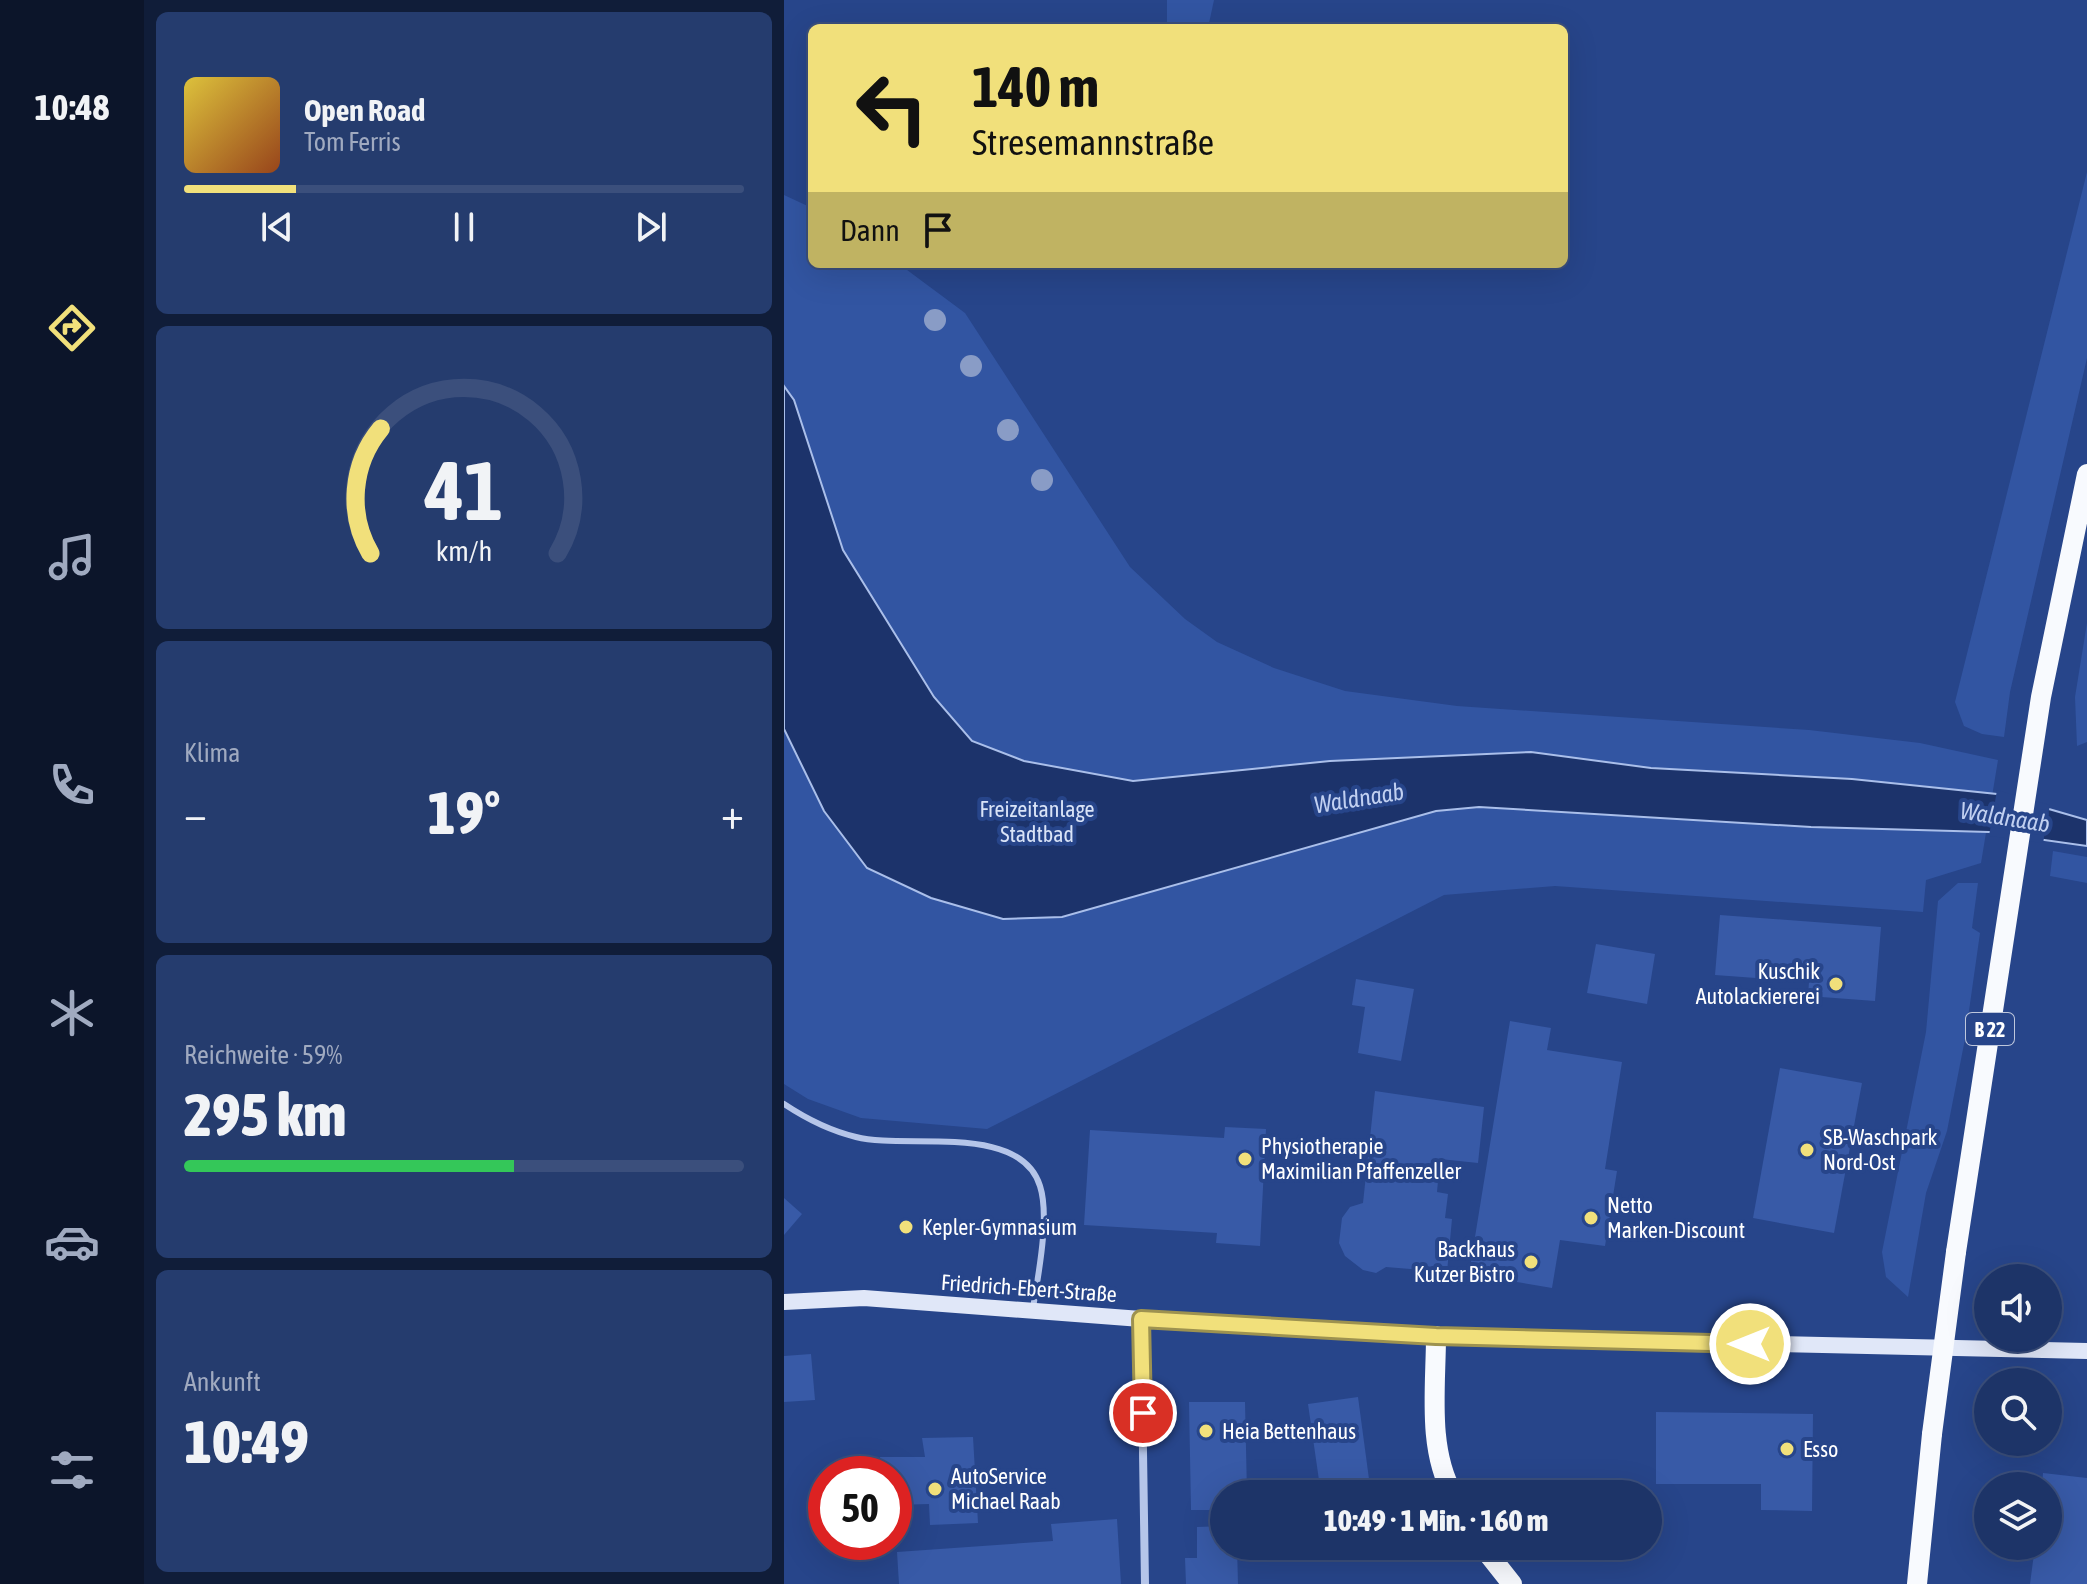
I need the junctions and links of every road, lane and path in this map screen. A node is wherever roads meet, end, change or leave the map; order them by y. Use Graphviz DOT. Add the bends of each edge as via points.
graph roads {
  1 [pos="2087,474"];
  2 [pos="784,1104"];
  3 [pos="784,1302"];
  4 [pos="1032,1310"];
  5 [pos="1141,1319"];
  6 [pos="1436,1336"];
  7 [pos="2087,1351"];
  8 [pos="1446,1480"];
  9 [pos="1920,1555"];
  10 [pos="1493,1560"];
  11 [pos="1145,1584"];
  12 [pos="1512,1584"];
  13 [pos="1905,1584"];
  14 [pos="1917,1584"];
  15 [pos="1933,1584"];
  1 -- 9 [label="main road, B 22, bridge" via="2041,697 2003,931 1956,1252"];
  2 -- 4 [label="lane" via="858,1138 964,1143 1009,1152 1030,1165 1041,1186 1043,1209"];
  3 -- 4 [label="street, Friedrich-Ebert-Straße" via="864,1298"];
  4 -- 5 [label="street, Friedrich-Ebert-Straße"];
  5 -- 6 [label="street, Friedrich-Ebert-Straße"];
  5 -- 11 [label="street"];
  6 -- 7 [label="street, Friedrich-Ebert-Straße"];
  6 -- 8 [label="main road" via="1435,1427"];
  9 -- 13 [label="main road"];
  9 -- 14 [label="main road, B 22"];
  9 -- 15 [label="main road"];
  10 -- 12 [label="main road"];
}
